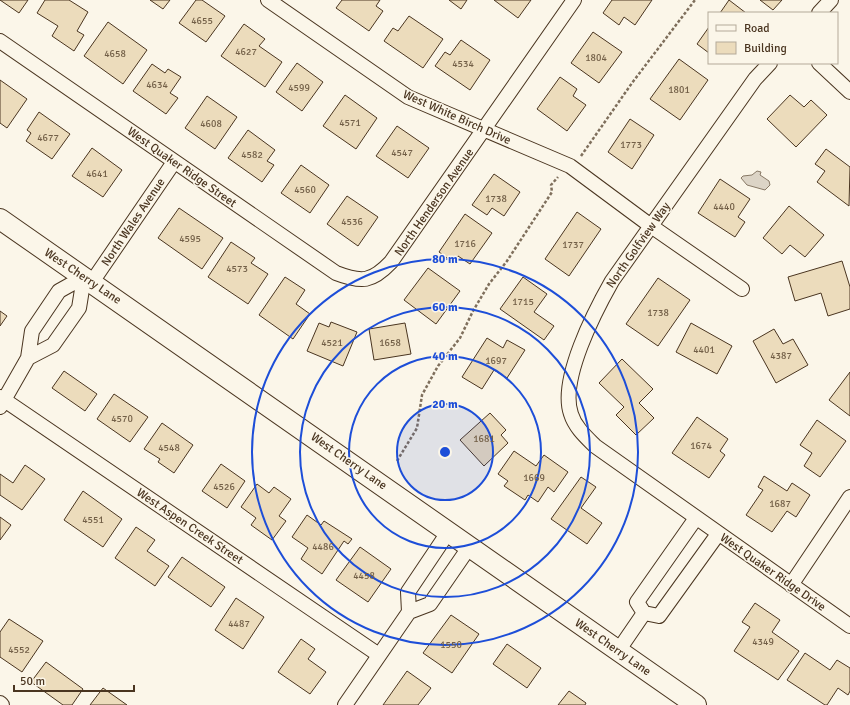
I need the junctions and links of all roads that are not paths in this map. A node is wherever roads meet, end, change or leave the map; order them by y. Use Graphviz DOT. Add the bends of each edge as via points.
graph roads {
  1 [pos="268,0"];
  2 [pos="574,0"];
  3 [pos="831,0"];
  4 [pos="820,12"];
  5 [pos="0,41"];
  6 [pos="769,64"];
  7 [pos="820,64"];
  8 [pos="850,92"];
  9 [pos="484,130"];
  10 [pos="174,162"];
  11 [pos="0,219"];
  12 [pos="651,226"];
  13 [pos="88,279"];
  14 [pos="369,279"];
  15 [pos="742,289"];
  16 [pos="28,358"];
  17 [pos="1,401"];
  18 [pos="850,497"];
  19 [pos="696,518"];
  20 [pos="449,531"];
  21 [pos="718,534"];
  22 [pos="470,546"];
  23 [pos="791,585"];
  24 [pos="409,612"];
  25 [pos="644,613"];
  26 [pos="850,626"];
  27 [pos="618,651"];
  28 [pos="379,655"];
  29 [pos="345,705"];
  30 [pos="696,705"];
  1 -- 9 [label="street, West White Birch Drive" via="408,97"];
  2 -- 9 [label="street, North Henderson Avenue"];
  3 -- 4 [label="street"];
  5 -- 10 [label="street, West Quaker Ridge Street"];
  6 -- 12 [label="street, North Golfview Way" via="755,79"];
  7 -- 8 [label="street"];
  9 -- 12 [label="street, West White Birch Drive" via="570,166"];
  9 -- 14 [label="street, North Henderson Avenue" via="391,262"];
  10 -- 13 [label="street, North Wales Avenue"];
  10 -- 14 [label="street, West Quaker Ridge Street" via="336,273 352,279"];
  11 -- 13 [label="main road, West Cherry Lane"];
  12 -- 15 [label="street, West White Birch Drive"];
  12 -- 19 [label="street, North Golfview Way" via="612,280 603,297 576,361 570,378 568,396 571,414 581,432 594,446"];
  13 -- 16 [label="street, North Wales Avenue" via="79,308 53,345"];
  13 -- 16 [label="street, North Wales Avenue" via="59,291 32,331"];
  13 -- 20 [label="main road, West Cherry Lane"];
  16 -- 17 [label="street, North Wales Avenue"];
  17 -- 28 [label="street, West Aspen Creek Street"];
  18 -- 23 [label="street"];
  19 -- 21 [label="street, West Quaker Ridge Drive"];
  19 -- 25 [label="street" via="637,602"];
  20 -- 22 [label="main road, West Cherry Lane"];
  20 -- 24 [label="street" via="408,592"];
  21 -- 23 [label="street, West Quaker Ridge Drive"];
  21 -- 25 [label="street" via="659,616"];
  22 -- 24 [label="street" via="430,604"];
  22 -- 27 [label="main road, West Cherry Lane"];
  23 -- 26 [label="street, West Quaker Ridge Drive"];
  24 -- 28 [label="street"];
  25 -- 27 [label="street"];
  27 -- 30 [label="main road, West Cherry Lane"];
  28 -- 29 [label="street"];
}
